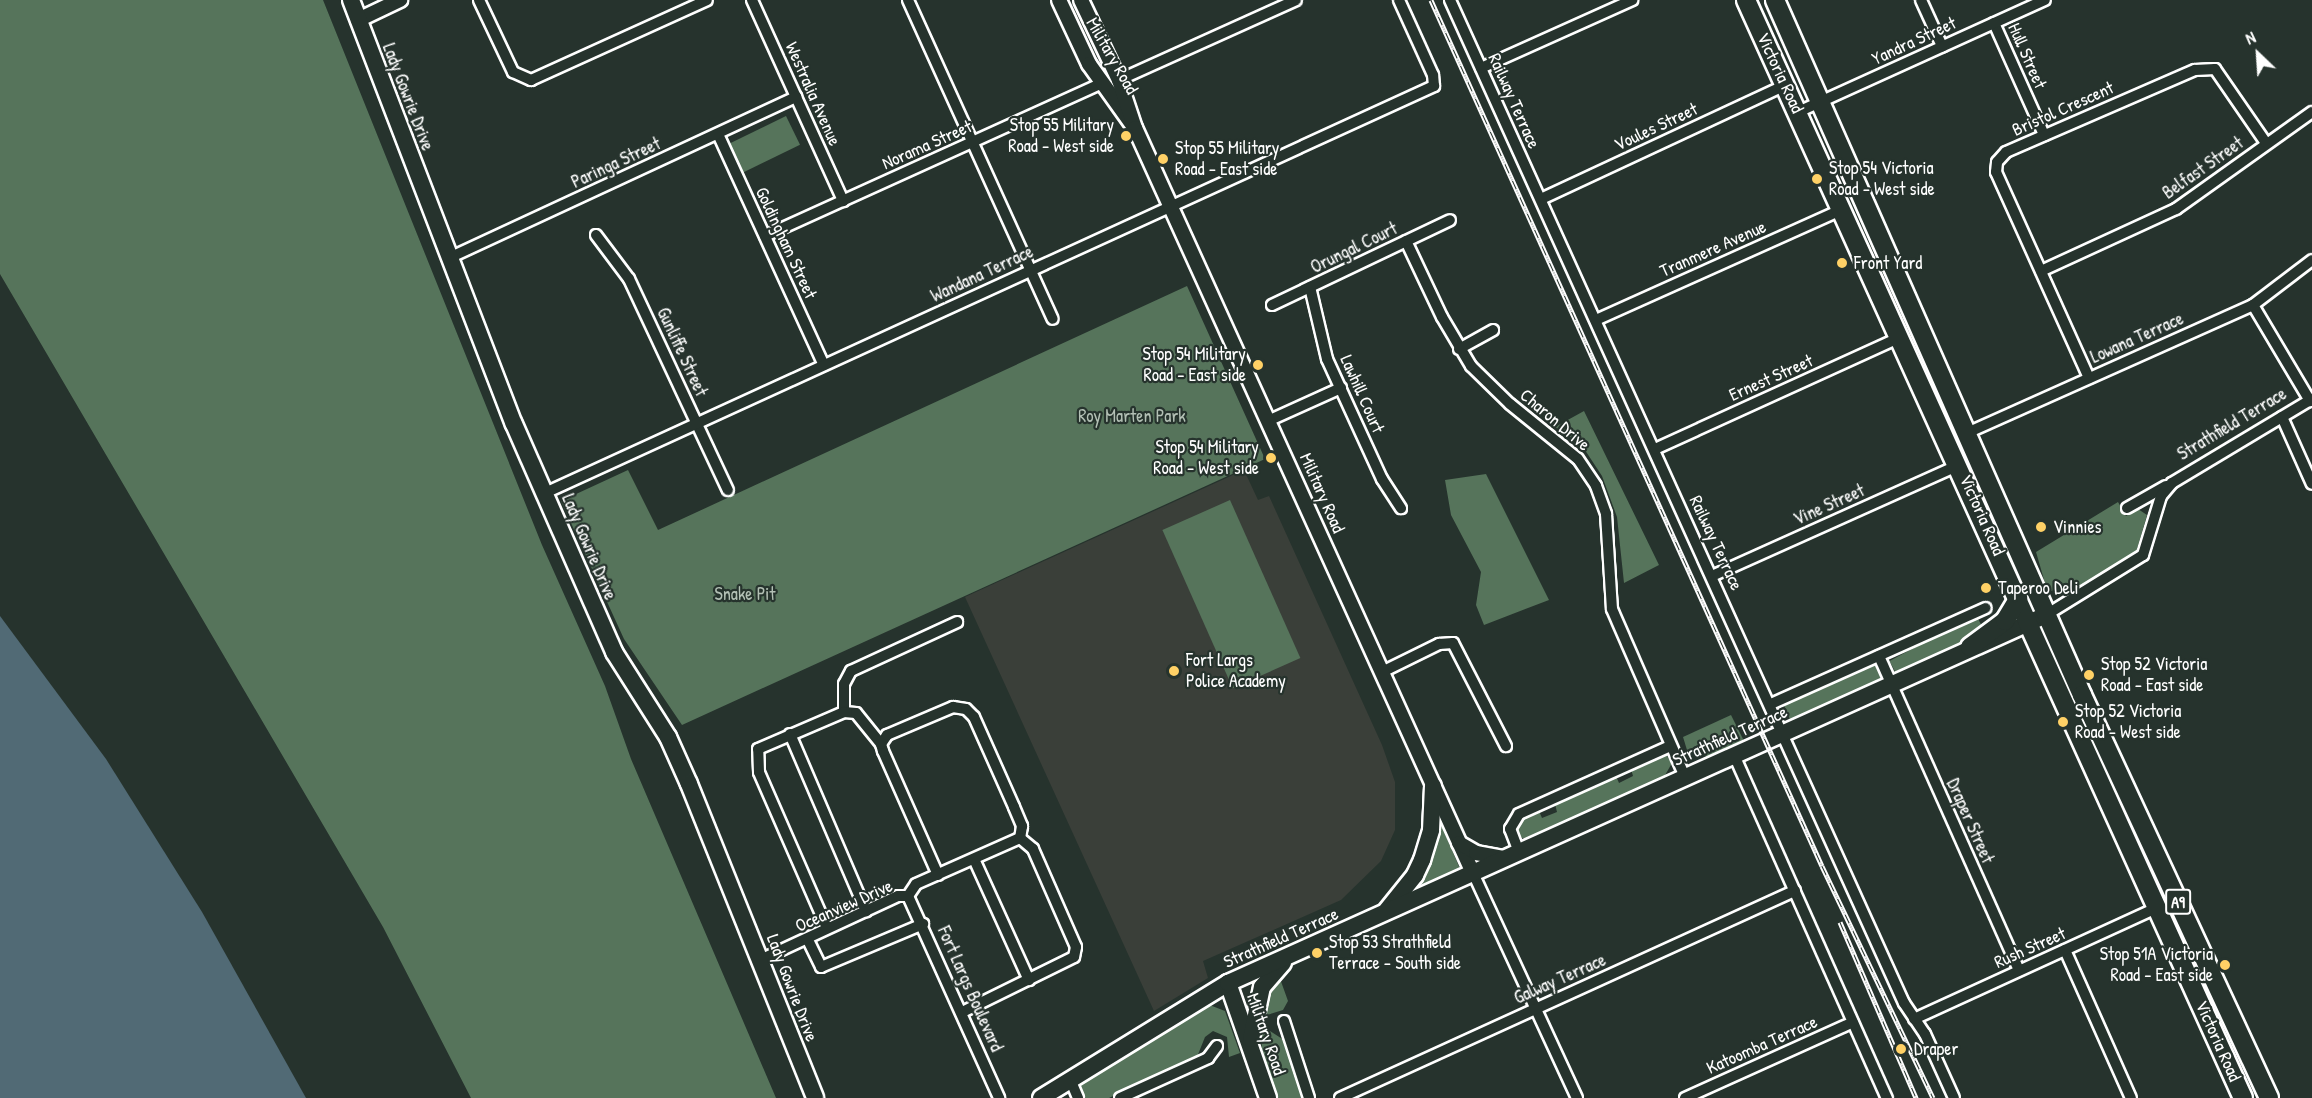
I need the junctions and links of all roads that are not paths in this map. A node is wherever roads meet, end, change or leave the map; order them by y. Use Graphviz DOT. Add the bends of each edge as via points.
graph roads {
  1 [pos="351,0"];
  2 [pos="400,0"];
  3 [pos="479,0"];
  4 [pos="707,0"];
  5 [pos="752,0"];
  6 [pos="908,0"];
  7 [pos="1059,0"];
  8 [pos="1081,0"];
  9 [pos="1296,0"];
  10 [pos="1398,0"];
  11 [pos="1450,0"];
  12 [pos="1632,0"];
  13 [pos="1746,0"];
  14 [pos="1775,0"];
  15 [pos="1920,0"];
  16 [pos="2045,0"];
  17 [pos="358,20"];
  18 [pos="1994,23"];
  19 [pos="1942,46"];
  20 [pos="1481,68"];
  21 [pos="1119,80"];
  22 [pos="1103,83"];
  23 [pos="1785,85"];
  24 [pos="796,98"];
  25 [pos="1819,102"];
  26 [pos="1798,112"];
  27 [pos="2312,112"];
  28 [pos="1135,128"];
  29 [pos="718,134"];
  30 [pos="2044,135"];
  31 [pos="973,142"];
  32 [pos="2266,142"];
  33 [pos="1541,199"];
  34 [pos="843,201"];
  35 [pos="1172,206"];
  36 [pos="1843,208"];
  37 [pos="1450,220"];
  38 [pos="596,236"];
  39 [pos="765,236"];
  40 [pos="1406,241"];
  41 [pos="449,258"];
  42 [pos="2312,260"];
  43 [pos="1031,270"];
  44 [pos="2042,271"];
  45 [pos="1310,287"];
  46 [pos="1272,304"];
  47 [pos="2253,305"];
  48 [pos="1053,319"];
  49 [pos="1596,320"];
  50 [pos="1493,330"];
  51 [pos="1901,337"];
  52 [pos="1459,349"];
  53 [pos="824,365"];
  54 [pos="1938,369"];
  55 [pos="2089,378"];
  56 [pos="1341,388"];
  57 [pos="2311,400"];
  58 [pos="1931,403"];
  59 [pos="2282,417"];
  60 [pos="1270,420"];
  61 [pos="697,423"];
  62 [pos="1967,433"];
  63 [pos="1655,449"];
  64 [pos="1959,465"];
  65 [pos="2172,483"];
  66 [pos="2312,484"];
  67 [pos="728,490"];
  68 [pos="545,493"];
  69 [pos="1401,508"];
  70 [pos="2127,508"];
  71 [pos="1712,576"];
  72 [pos="2018,599"];
  73 [pos="1986,608"];
  74 [pos="2046,615"];
  75 [pos="957,622"];
  76 [pos="2030,624"];
  77 [pos="1971,647"];
  78 [pos="1878,656"];
  79 [pos="1382,672"];
  80 [pos="1891,685"];
  81 [pos="1771,704"];
  82 [pos="844,712"];
  83 [pos="1783,733"];
  84 [pos="790,734"];
  85 [pos="881,744"];
  86 [pos="1506,746"];
  87 [pos="1670,746"];
  88 [pos="1734,755"];
  89 [pos="1685,777"];
  90 [pos="1433,786"];
  91 [pos="2137,813"];
  92 [pos="2123,830"];
  93 [pos="1020,838"];
  94 [pos="1459,843"];
  95 [pos="1512,855"];
  96 [pos="974,859"];
  97 [pos="1473,873"];
  98 [pos="938,875"];
  99 [pos="1794,891"];
  100 [pos="908,896"];
  101 [pos="2159,907"];
  102 [pos="866,911"];
  103 [pos="1384,913"];
  104 [pos="923,924"];
  105 [pos="827,928"];
  106 [pos="808,940"];
  107 [pos="2065,950"];
  108 [pos="1290,956"];
  109 [pos="760,960"];
  110 [pos="2019,970"];
  111 [pos="1029,980"];
  112 [pos="1228,983"];
  113 [pos="1536,1007"];
  114 [pos="962,1012"];
  115 [pos="1914,1019"];
  116 [pos="1284,1021"];
  117 [pos="1853,1022"];
  118 [pos="1250,1044"];
  119 [pos="1217,1046"];
  120 [pos="1070,1079"];
  121 [pos="815,1098"];
  122 [pos="999,1098"];
  123 [pos="1041,1098"];
  124 [pos="1078,1098"];
  125 [pos="1120,1098"];
  126 [pos="1268,1098"];
  127 [pos="1309,1098"];
  128 [pos="1340,1098"];
  129 [pos="1577,1098"];
  130 [pos="1685,1098"];
  131 [pos="1887,1098"];
  132 [pos="1954,1098"];
  133 [pos="2132,1098"];
  134 [pos="2243,1098"];
  135 [pos="2269,1098"];
  1 -- 17 [label="main road, Lady Gowrie Drive"];
  2 -- 17 [label="street"];
  3 -- 4 [label="street" via="513,72 531,80"];
  5 -- 24 [label="street, Westralia Avenue"];
  6 -- 31 [label="street"];
  7 -- 22 [label="street, Military Road" via="1089,64"];
  8 -- 21 [label="street, Military Road"];
  9 -- 21 [label="street"];
  10 -- 35 [label="street, Wandana Terrace" via="1433,75 1434,86"];
  11 -- 20 [label="street, Railway Terrace"];
  12 -- 20 [label="street"];
  13 -- 23 [label="highway, Victoria Road / A9"];
  14 -- 25 [label="highway, Victoria Road / A9"];
  15 -- 19 [label="street"];
  16 -- 18 [label="street, Yandra Street"];
  17 -- 41 [label="main road, Lady Gowrie Drive"];
  18 -- 19 [label="street, Yandra Street"];
  18 -- 30 [label="street, Hull Street"];
  19 -- 25 [label="street, Yandra Street"];
  20 -- 33 [label="street, Railway Terrace"];
  21 -- 28 [label="street, Military Road"];
  22 -- 28 [label="street, Military Road"];
  22 -- 31 [label="street, Norama Street"];
  23 -- 26 [label="highway, Victoria Road / A9"];
  23 -- 33 [label="street, Voules Street"];
  24 -- 29 [label="street, Paringa Street"];
  24 -- 34 [label="street, Westralia Avenue"];
  25 -- 26 [label="street, Yandra Street"];
  25 -- 54 [label="highway, Victoria Road / A9"];
  26 -- 36 [label="highway, Victoria Road / A9"];
  27 -- 32 [label="street, Belfast Street"];
  28 -- 35 [label="street, Military Road"];
  29 -- 39 [label="street, Goldingham Street"];
  29 -- 41 [label="street, Paringa Street"];
  30 -- 32 [label="street, Bristol Crescent" via="2195,70 2215,69"];
  30 -- 44 [label="street, Bristol Crescent" via="2006,152 1997,162 1996,172"];
  31 -- 34 [label="street, Norama Street"];
  31 -- 43 [label="street"];
  32 -- 44 [label="street, Belfast Street" via="2176,209"];
  33 -- 49 [label="street, Railway Terrace"];
  34 -- 39 [label="street, Norama Street"];
  35 -- 43 [label="street, Wandana Terrace"];
  35 -- 60 [label="street, Military Road"];
  36 -- 49 [label="street, Tranmere Avenue"];
  36 -- 51 [label="highway, Victoria Road / A9"];
  37 -- 40 [label="street, Orungal Court"];
  38 -- 61 [label="street, Gunliffe Street" via="629,279"];
  39 -- 53 [label="street, Goldingham Street"];
  40 -- 45 [label="street, Orungal Court"];
  40 -- 52 [label="street, Charon Drive"];
  41 -- 68 [label="main road, Lady Gowrie Drive"];
  42 -- 47 [label="street, Lowana Terrace"];
  43 -- 48 [label="street"];
  43 -- 53 [label="street, Wandana Terrace"];
  44 -- 55 [label="street, Bristol Crescent"];
  45 -- 46 [label="street, Orungal Court"];
  45 -- 56 [label="street, Lawhill Court" via="1327,359"];
  47 -- 55 [label="street, Lowana Terrace"];
  47 -- 57 [label="street"];
  49 -- 63 [label="street, Railway Terrace"];
  50 -- 52 [label="street"];
  51 -- 58 [label="highway, Victoria Road / A9"];
  51 -- 63 [label="street, Ernest Street"];
  52 -- 87 [label="street, Charon Drive" via="1482,379 1578,459 1596,486 1605,514 1612,609"];
  53 -- 61 [label="street, Wandana Terrace"];
  54 -- 58 [label="highway" via="1932,372"];
  54 -- 62 [label="highway, Victoria Road / A9"];
  55 -- 62 [label="street, Lowana Terrace"];
  56 -- 60 [label="street"];
  56 -- 69 [label="street, Lawhill Court" via="1382,479"];
  57 -- 59 [label="street, Strathfield Terrace"];
  58 -- 64 [label="highway, Victoria Road / A9"];
  59 -- 65 [label="street, Strathfield Terrace"];
  59 -- 66 [label="street"];
  60 -- 79 [label="street, Military Road"];
  61 -- 67 [label="street, Gunliffe Street"];
  61 -- 68 [label="street, Wandana Terrace"];
  62 -- 74 [label="highway, Victoria Road / A9"];
  63 -- 71 [label="street, Railway Terrace"];
  64 -- 71 [label="street, Vine Street"];
  64 -- 72 [label="highway, Victoria Road / A9"];
  65 -- 70 [label="street, Strathfield Terrace"];
  65 -- 74 [label="street, Strathfield Terrace" via="2161,496 2143,555"];
  68 -- 109 [label="main road, Lady Gowrie Drive" via="614,652 668,737"];
  71 -- 81 [label="street, Railway Terrace"];
  72 -- 76 [label="highway, Victoria Road / A9"];
  72 -- 77 [label="highway" via="2005,621"];
  73 -- 78 [label="street, Strathfield Terrace"];
  74 -- 76 [label="main road, Strathfield Terrace"];
  74 -- 91 [label="highway, Victoria Road / A9"];
  75 -- 82 [label="street" via="851,671 844,684"];
  76 -- 77 [label="main road, Strathfield Terrace"];
  76 -- 92 [label="highway, Victoria Road / A9"];
  77 -- 80 [label="main road, Strathfield Terrace"];
  78 -- 80 [label="street"];
  78 -- 81 [label="street, Strathfield Terrace"];
  79 -- 86 [label="street" via="1439,644 1454,643"];
  79 -- 90 [label="street, Military Road"];
  80 -- 83 [label="main road, Strathfield Terrace"];
  80 -- 110 [label="street, Draper Street"];
  81 -- 83 [label="street, Railway Terrace"];
  82 -- 84 [label="street"];
  82 -- 85 [label="street" via="856,713"];
  83 -- 88 [label="main road, Strathfield Terrace"];
  83 -- 115 [label="street, Railway Terrace"];
  84 -- 102 [label="street"];
  84 -- 105 [label="street" via="758,748 755,757"];
  85 -- 93 [label="street" via="887,735 953,707 966,709 974,717 1022,826"];
  85 -- 98 [label="street"];
  87 -- 89 [label="street, Charon Drive"];
  87 -- 95 [label="street, Strathfield Terrace" via="1519,814 1510,829"];
  88 -- 89 [label="main road, Strathfield Terrace"];
  88 -- 99 [label="street"];
  89 -- 95 [label="main road, Strathfield Terrace"];
  90 -- 94 [label="street, Military Road"];
  90 -- 103 [label="main road" via="1431,830 1422,860 1415,875"];
  91 -- 92 [label="highway" via="2130,828"];
  91 -- 135 [label="highway, Victoria Road / A9"];
  92 -- 101 [label="highway, Victoria Road / A9"];
  93 -- 96 [label="street, Oceanview Drive"];
  93 -- 111 [label="street" via="1032,849 1076,947 1074,957 1067,962"];
  94 -- 95 [label="street" via="1476,853"];
  94 -- 97 [label="street, Military Road"];
  95 -- 97 [label="main road, Strathfield Terrace"];
  96 -- 98 [label="street, Oceanview Drive"];
  96 -- 111 [label="street"];
  97 -- 103 [label="main road, Strathfield Terrace"];
  97 -- 113 [label="street"];
  98 -- 100 [label="street, Oceanview Drive" via="916,884"];
  99 -- 113 [label="street, Galway Terrace"];
  99 -- 117 [label="street"];
  100 -- 102 [label="street, Oceanview Drive"];
  100 -- 104 [label="street, Fort Largs Boulevard"];
  101 -- 107 [label="street, Rush Street"];
  101 -- 134 [label="highway, Victoria Road / A9"];
  102 -- 105 [label="street, Oceanview Drive"];
  103 -- 108 [label="main road, Strathfield Terrace"];
  104 -- 106 [label="street" via="821,967"];
  104 -- 114 [label="street, Fort Largs Boulevard"];
  105 -- 106 [label="street, Oceanview Drive"];
  106 -- 109 [label="street, Oceanview Drive"];
  107 -- 110 [label="street, Rush Street"];
  107 -- 133 [label="street"];
  108 -- 112 [label="main road, Strathfield Terrace"];
  108 -- 118 [label="main road" via="1262,987"];
  109 -- 121 [label="main road, Lady Gowrie Drive"];
  110 -- 115 [label="street, Rush Street"];
  111 -- 114 [label="street"];
  112 -- 118 [label="main road, Military Road"];
  112 -- 120 [label="main road, Strathfield Terrace"];
  113 -- 128 [label="street, Galway Terrace"];
  113 -- 129 [label="street"];
  114 -- 122 [label="street, Fort Largs Boulevard"];
  115 -- 132 [label="street, Railway Terrace" via="1925,1034"];
  116 -- 127 [label="street, Military Road"];
  117 -- 130 [label="street, Katoomba Terrace"];
  117 -- 131 [label="street"];
  118 -- 126 [label="main road, Military Road"];
  119 -- 125 [label="street" via="1208,1058"];
  120 -- 123 [label="main road, Strathfield Terrace"];
  120 -- 124 [label="street"];
}
